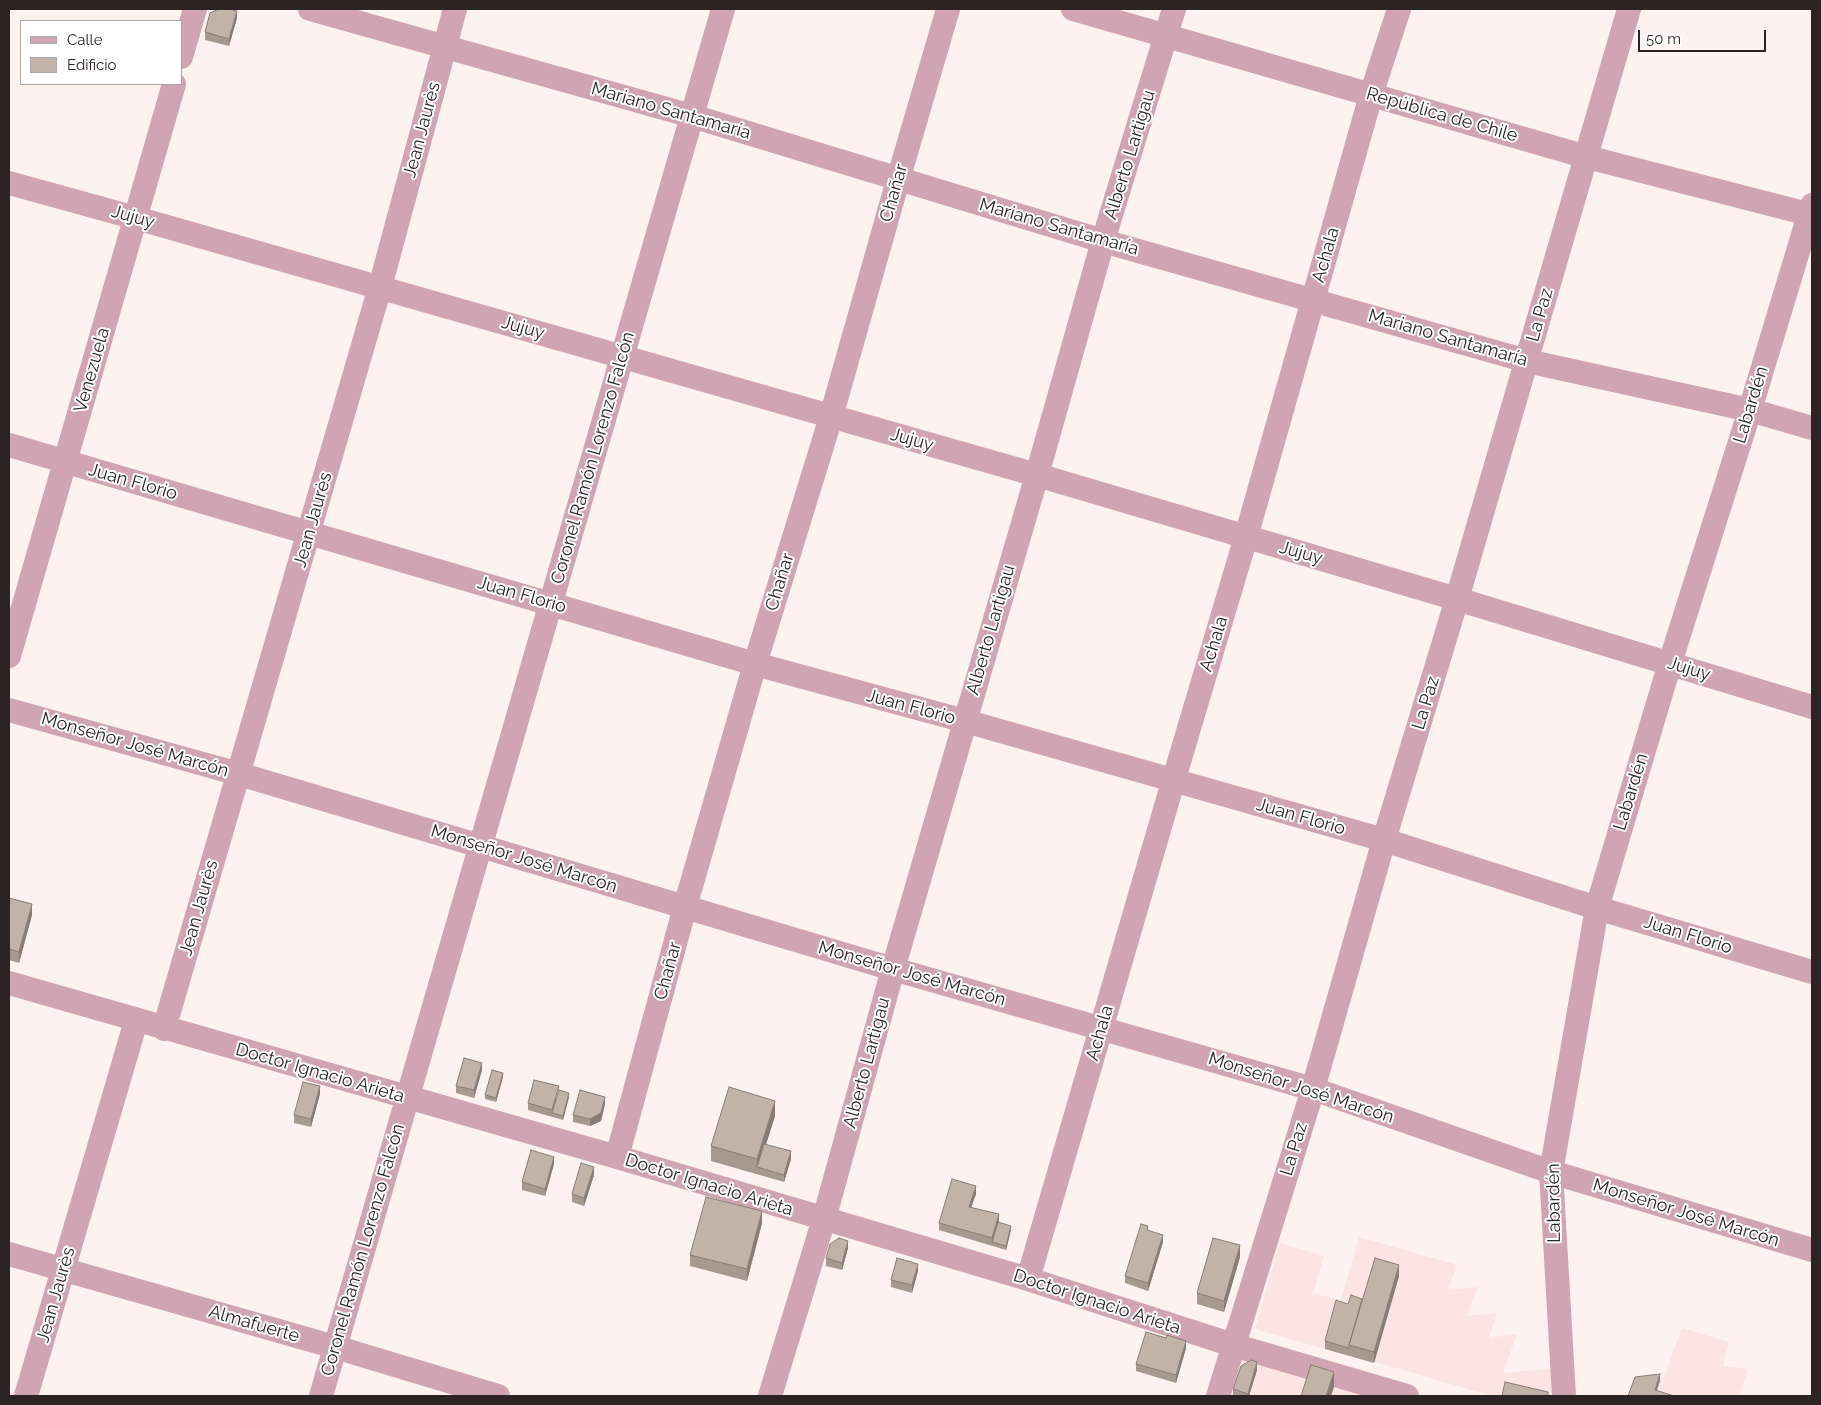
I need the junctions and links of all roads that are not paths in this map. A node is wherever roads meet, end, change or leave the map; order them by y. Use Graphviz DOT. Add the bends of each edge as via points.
graph roads {
  1 [pos="195,9"];
  2 [pos="310,9"];
  3 [pos="455,9"];
  4 [pos="723,9"];
  5 [pos="948,9"];
  6 [pos="1073,9"];
  7 [pos="1174,9"];
  8 [pos="1399,9"];
  9 [pos="1629,9"];
  10 [pos="1166,37"];
  11 [pos="444,47"];
  12 [pos="182,54"];
  13 [pos="174,85"];
  14 [pos="1371,95"];
  15 [pos="692,116"];
  16 [pos="1587,156"];
  17 [pos="898,180"];
  18 [pos="9,183"];
  19 [pos="1811,212"];
  20 [pos="136,218"];
  21 [pos="1103,241"];
  22 [pos="380,288"];
  23 [pos="1313,300"];
  24 [pos="621,356"];
  25 [pos="1527,361"];
  26 [pos="1750,410"];
  27 [pos="830,417"];
  28 [pos="1812,428"];
  29 [pos="9,445"];
  30 [pos="66,462"];
  31 [pos="1037,475"];
  32 [pos="309,532"];
  33 [pos="1246,537"];
  34 [pos="1458,599"];
  35 [pos="551,603"];
  36 [pos="9,656"];
  37 [pos="1670,663"];
  38 [pos="755,664"];
  39 [pos="1812,708"];
  40 [pos="9,710"];
  41 [pos="965,721"];
  42 [pos="239,774"];
  43 [pos="1173,782"];
  44 [pos="1384,840"];
  45 [pos="480,845"];
  46 [pos="686,907"];
  47 [pos="1596,908"];
  48 [pos="893,969"];
  49 [pos="1812,972"];
  50 [pos="9,983"];
  51 [pos="136,1021"];
  52 [pos="164,1028"];
  53 [pos="1102,1028"];
  54 [pos="1313,1089"];
  55 [pos="408,1098"];
  56 [pos="617,1157"];
  57 [pos="1551,1172"];
  58 [pos="824,1219"];
  59 [pos="1812,1250"];
  60 [pos="9,1254"];
  61 [pos="63,1270"];
  62 [pos="1028,1279"];
  63 [pos="1233,1345"];
  64 [pos="335,1348"];
  65 [pos="26,1396"];
  66 [pos="321,1396"];
  67 [pos="498,1396"];
  68 [pos="770,1396"];
  69 [pos="1218,1396"];
  70 [pos="1407,1396"];
  71 [pos="1564,1396"];
  1 -- 12 [label="street"];
  2 -- 11 [label="street, Mariano Santamaría"];
  3 -- 11 [label="street, Jean Jaurès"];
  4 -- 15 [label="street, Coronel Ramón Lorenzo Falcón"];
  5 -- 17 [label="street, Chañar"];
  6 -- 10 [label="street, República de Chile"];
  7 -- 10 [label="street, Alberto Lartigau"];
  8 -- 14 [label="street, Achala"];
  9 -- 16 [label="street, La Paz"];
  10 -- 14 [label="street, República de Chile"];
  10 -- 21 [label="street, Alberto Lartigau"];
  11 -- 15 [label="street, Mariano Santamaría"];
  11 -- 22 [label="street, Jean Jaurès"];
  13 -- 20 [label="street, Venezuela"];
  14 -- 16 [label="street, República de Chile"];
  14 -- 23 [label="street, Achala"];
  15 -- 17 [label="street, Mariano Santamaría"];
  15 -- 24 [label="street, Coronel Ramón Lorenzo Falcón"];
  16 -- 19 [label="street, República de Chile"];
  16 -- 25 [label="street, La Paz"];
  17 -- 21 [label="street, Mariano Santamaría"];
  17 -- 27 [label="street, Chañar"];
  18 -- 20 [label="street, Jujuy"];
  19 -- 26 [label="street, Labardén"];
  20 -- 22 [label="street, Jujuy"];
  20 -- 30 [label="street, Venezuela"];
  21 -- 23 [label="street, Mariano Santamaría"];
  21 -- 31 [label="street, Alberto Lartigau"];
  22 -- 24 [label="street, Jujuy"];
  22 -- 32 [label="street, Jean Jaurès"];
  23 -- 25 [label="street, Mariano Santamaría"];
  23 -- 33 [label="street, Achala"];
  24 -- 27 [label="street, Jujuy"];
  24 -- 35 [label="street, Coronel Ramón Lorenzo Falcón"];
  25 -- 26 [label="street, Mariano Santamaría"];
  25 -- 34 [label="street, La Paz"];
  26 -- 28 [label="street, Mariano Santamaría"];
  26 -- 37 [label="street, Labardén"];
  27 -- 31 [label="street, Jujuy"];
  27 -- 38 [label="street, Chañar"];
  29 -- 30 [label="street, Juan Florio"];
  30 -- 32 [label="street, Juan Florio"];
  30 -- 36 [label="street, Venezuela"];
  31 -- 33 [label="street, Jujuy"];
  31 -- 41 [label="street, Alberto Lartigau"];
  32 -- 35 [label="street, Juan Florio"];
  32 -- 42 [label="street, Jean Jaurès"];
  33 -- 34 [label="street, Jujuy"];
  33 -- 43 [label="street, Achala"];
  34 -- 37 [label="street, Jujuy"];
  34 -- 44 [label="street, La Paz"];
  35 -- 38 [label="street, Juan Florio"];
  35 -- 45 [label="street, Coronel Ramón Lorenzo Falcón"];
  37 -- 39 [label="street, Jujuy"];
  37 -- 47 [label="street, Labardén"];
  38 -- 41 [label="street, Juan Florio"];
  38 -- 46 [label="street, Chañar"];
  40 -- 42 [label="street, Monseñor José Marcón"];
  41 -- 43 [label="street, Juan Florio"];
  41 -- 48 [label="street, Alberto Lartigau"];
  42 -- 45 [label="street, Monseñor José Marcón"];
  42 -- 52 [label="street, Jean Jaurès"];
  43 -- 44 [label="street, Juan Florio"];
  43 -- 53 [label="street, Achala"];
  44 -- 47 [label="street, Juan Florio"];
  44 -- 54 [label="street, La Paz"];
  45 -- 46 [label="street, Monseñor José Marcón"];
  45 -- 55 [label="street, Coronel Ramón Lorenzo Falcón"];
  46 -- 48 [label="street, Monseñor José Marcón"];
  46 -- 56 [label="street, Chañar"];
  47 -- 49 [label="street, Juan Florio"];
  47 -- 57 [label="street, Labardén"];
  48 -- 53 [label="street, Monseñor José Marcón"];
  48 -- 58 [label="street, Alberto Lartigau"];
  50 -- 51 [label="street, Doctor Ignacio Arieta"];
  51 -- 52 [label="street, Doctor Ignacio Arieta"];
  51 -- 61 [label="street, Jean Jaurès"];
  52 -- 55 [label="street, Doctor Ignacio Arieta"];
  53 -- 54 [label="street, Monseñor José Marcón"];
  53 -- 62 [label="street, Achala"];
  54 -- 57 [label="street, Monseñor José Marcón"];
  54 -- 63 [label="street, La Paz"];
  55 -- 56 [label="street, Doctor Ignacio Arieta"];
  55 -- 64 [label="street, Coronel Ramón Lorenzo Falcón"];
  56 -- 58 [label="street, Doctor Ignacio Arieta"];
  57 -- 59 [label="street, Monseñor José Marcón"];
  57 -- 71 [label="street, Labardén"];
  58 -- 62 [label="street, Doctor Ignacio Arieta"];
  58 -- 68 [label="street, Alberto Lartigau"];
  60 -- 61 [label="street, Almafuerte"];
  61 -- 64 [label="street, Almafuerte"];
  61 -- 65 [label="street, Jean Jaurès"];
  62 -- 63 [label="street, Doctor Ignacio Arieta"];
  63 -- 69 [label="street, La Paz"];
  63 -- 70 [label="street, Doctor Ignacio Arieta"];
  64 -- 66 [label="street, Coronel Ramón Lorenzo Falcón"];
  64 -- 67 [label="street, Almafuerte"];
}
